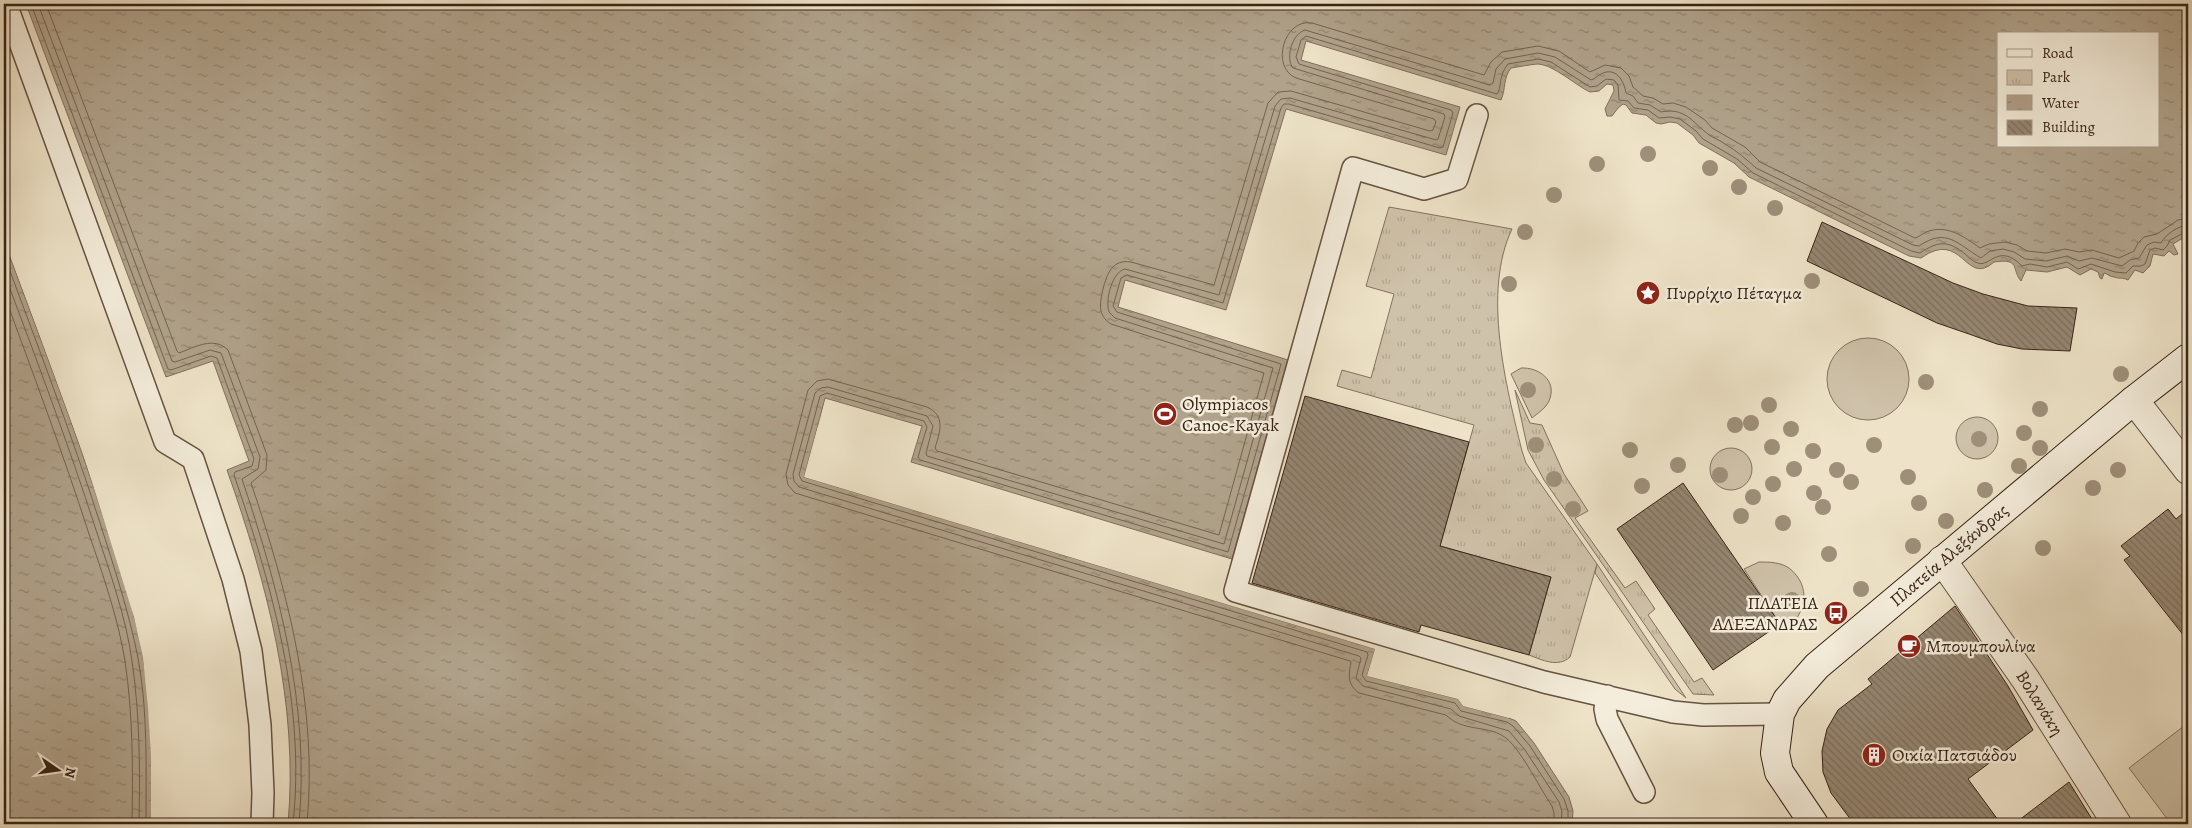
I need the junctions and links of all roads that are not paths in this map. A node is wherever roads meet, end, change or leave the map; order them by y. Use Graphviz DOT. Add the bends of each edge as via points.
graph roads {
  1 [pos="6,4"];
  2 [pos="1477,114"];
  3 [pos="2188,358"];
  4 [pos="2134,400"];
  5 [pos="2188,470"];
  6 [pos="1942,560"];
  7 [pos="1607,696"];
  8 [pos="1780,714"];
  9 [pos="1644,792"];
  10 [pos="262,824"];
  11 [pos="1814,824"];
  12 [pos="2117,824"];
  1 -- 10 [label="lane" via="165,442 193,460 234,579 251,651 260,725"];
  2 -- 7 [label="lane" via="1457,179 1424,189 1353,168 1235,591 1544,682"];
  3 -- 4 [label="main road, Πλατεία Αλεξάνδρας"];
  4 -- 5 [label="main road"];
  4 -- 6 [label="main road, Πλατεία Αλεξάνδρας"];
  6 -- 8 [label="main road, Πλατεία Αλεξάνδρας" via="1817,666 1787,700"];
  6 -- 12 [label="main road, Βολανάκη" via="2026,680"];
  7 -- 8 [label="lane" via="1690,714"];
  7 -- 9 [label="lane" via="1607,719"];
  8 -- 11 [label="main road, Πλατεία Αλεξάνδρας" via="1774,753 1779,772"];
}
